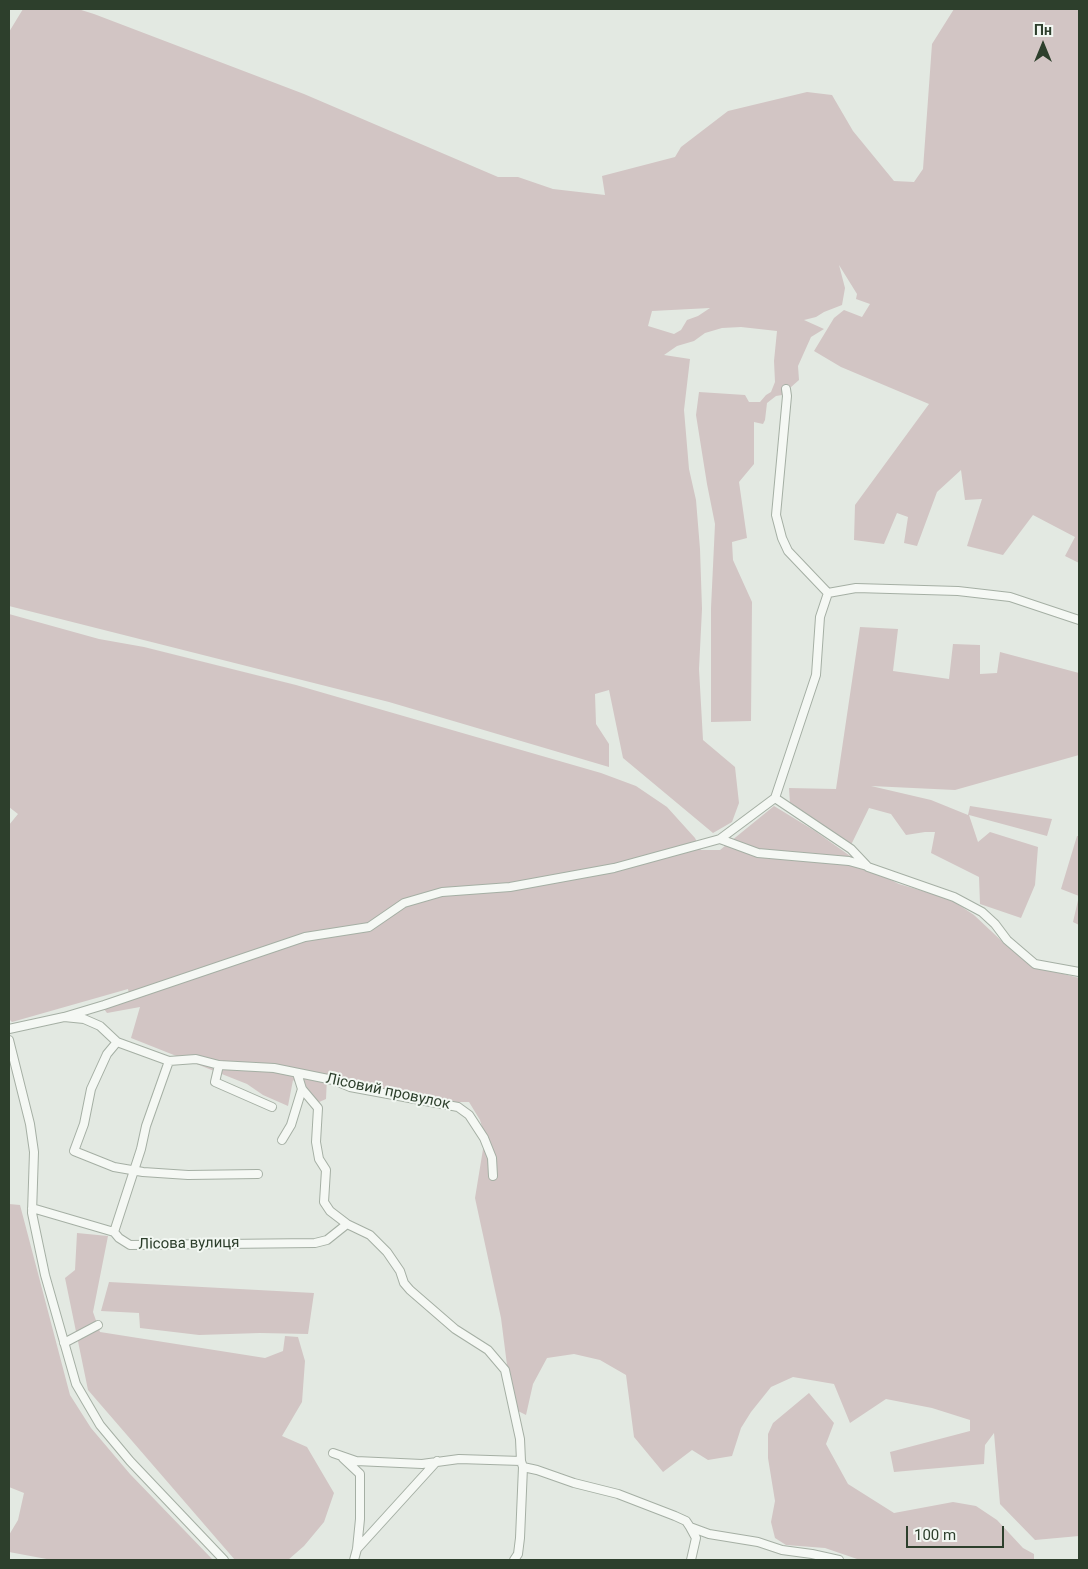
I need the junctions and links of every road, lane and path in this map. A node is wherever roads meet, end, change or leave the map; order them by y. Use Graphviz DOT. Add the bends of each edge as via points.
graph roads {
  1 [pos="786,389"];
  2 [pos="828,593"];
  3 [pos="1079,620"];
  4 [pos="775,798"];
  5 [pos="720,839"];
  6 [pos="868,867"];
  7 [pos="1079,972"];
  8 [pos="64,1016"];
  9 [pos="9,1029"];
  10 [pos="9,1040"];
  11 [pos="116,1042"];
  12 [pos="169,1061"];
  13 [pos="219,1065"];
  14 [pos="297,1073"];
  15 [pos="302,1089"];
  16 [pos="272,1106"];
  17 [pos="282,1140"];
  18 [pos="134,1170"];
  19 [pos="258,1174"];
  20 [pos="493,1176"];
  21 [pos="32,1208"];
  22 [pos="346,1224"];
  23 [pos="114,1232"];
  24 [pos="98,1325"];
  25 [pos="64,1343"];
  26 [pos="333,1453"];
  27 [pos="342,1457"];
  28 [pos="437,1461"];
  29 [pos="522,1464"];
  30 [pos="690,1527"];
  31 [pos="357,1549"];
  32 [pos="812,1557"];
  33 [pos="224,1560"];
  34 [pos="354,1560"];
  35 [pos="514,1560"];
  36 [pos="690,1560"];
  37 [pos="839,1560"];
  1 -- 2 [label="street" via="788,396 776,515 788,551"];
  2 -- 3 [label="street" via="856,588 958,591 1010,597"];
  2 -- 4 [label="street" via="820,617 816,675"];
  4 -- 5 [label="street"];
  4 -- 6 [label="street" via="851,849"];
  5 -- 6 [label="street" via="758,853 849,861"];
  5 -- 8 [label="street" via="614,868 510,887 442,892 404,902 369,927 305,937"];
  6 -- 7 [label="street" via="954,897 982,912 1035,964"];
  8 -- 9 [label="street"];
  8 -- 11 [label="street" via="100,1026"];
  10 -- 21 [label="street" via="34,1152"];
  11 -- 12 [label="street"];
  11 -- 18 [label="street" via="90,1089 84,1124 74,1151 114,1167"];
  12 -- 13 [label="street" via="196,1059"];
  12 -- 18 [label="street"];
  13 -- 14 [label="street, Лісовий провулок" via="274,1068"];
  13 -- 16 [label="street" via="215,1082"];
  14 -- 15 [label="street"];
  14 -- 20 [label="street, Лісовий провулок" via="350,1087 458,1107 469,1115 484,1138 492,1158"];
  15 -- 17 [label="street" via="291,1125"];
  15 -- 22 [label="street, Лісовий провулок" via="318,1108 316,1142 319,1158 326,1170 324,1202"];
  18 -- 19 [label="street" via="188,1175"];
  18 -- 23 [label="street"];
  21 -- 23 [label="street, Лісова вулиця"];
  21 -- 25 [label="street" via="49,1291"];
  22 -- 23 [label="street, Лісова вулиця" via="327,1240 316,1243 130,1245"];
  22 -- 29 [label="street, Лісовий провулок" via="370,1235 388,1252 410,1290 455,1329 488,1350 505,1370"];
  24 -- 25 [label="street"];
  25 -- 33 [label="street" via="76,1384 100,1425"];
  26 -- 27 [label="street"];
  27 -- 28 [label="street" via="356,1461 422,1464"];
  27 -- 31 [label="street" via="360,1474"];
  28 -- 29 [label="street" via="459,1459"];
  28 -- 31 [label="street"];
  29 -- 30 [label="street" via="574,1483 618,1494 675,1516"];
  29 -- 35 [label="street" via="520,1538"];
  30 -- 32 [label="street"];
  30 -- 36 [label="street" via="696,1538"];
  31 -- 34 [label="street"];
  32 -- 37 [label="street"];
}
